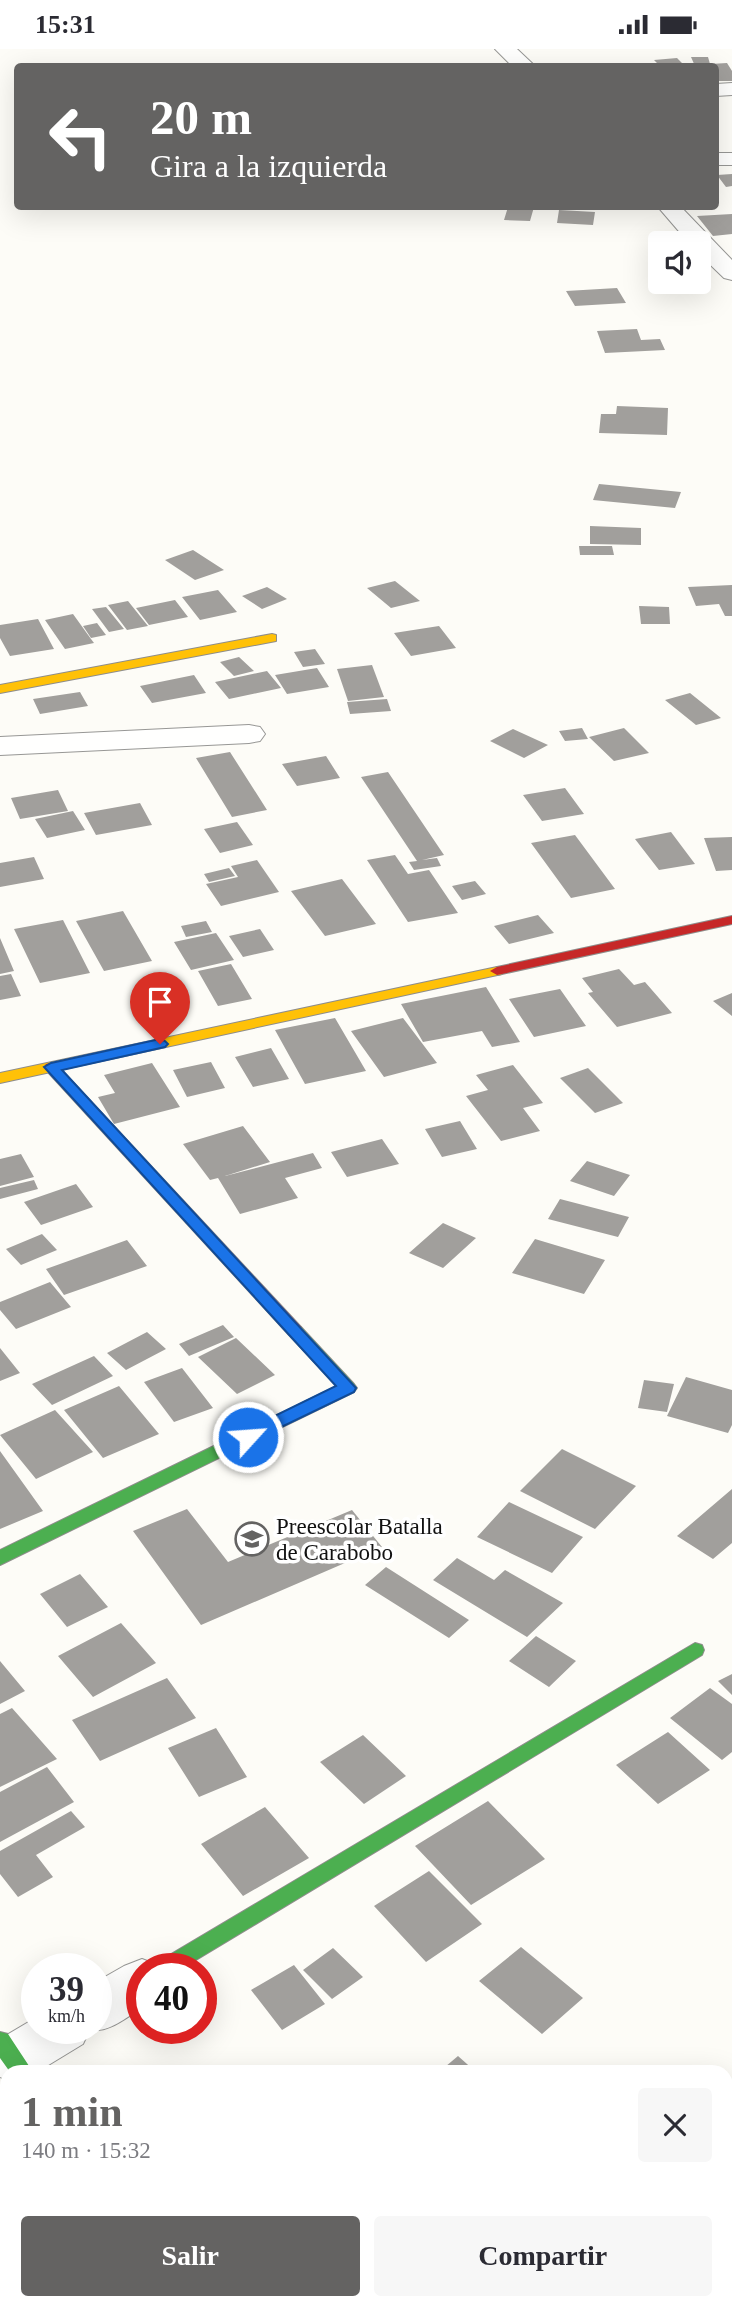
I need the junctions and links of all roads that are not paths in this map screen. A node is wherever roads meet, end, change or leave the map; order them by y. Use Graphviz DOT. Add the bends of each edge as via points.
graph roads {
  1 [pos="505,49"];
  2 [pos="521,63"];
  3 [pos="672,210"];
  4 [pos="690,231"];
  5 [pos="732,241"];
  6 [pos="711,243"];
  7 [pos="711,253"];
  8 [pos="732,273"];
  9 [pos="272,638"];
  10 [pos="0,689"];
  11 [pos="249,734"];
  12 [pos="0,746"];
  13 [pos="732,920"];
  14 [pos="51,1067"];
  15 [pos="0,1078"];
  16 [pos="0,1558"];
  17 [pos="695,1650"];
  18 [pos="190,1953"];
  19 [pos="35,2044"];
  20 [pos="12,2057"];
  1 -- 2 [label="street"];
  3 -- 4 [label="street"];
  5 -- 6 [label="street"];
  7 -- 8 [label="street"];
  9 -- 10 [label="street"];
  11 -- 12 [label="street"];
  13 -- 14 [label="street"];
  14 -- 15 [label="street"];
  14 -- 16 [label="street" via="348,1388"];
  17 -- 18 [label="street"];
  19 -- 20 [label="street"];
}
